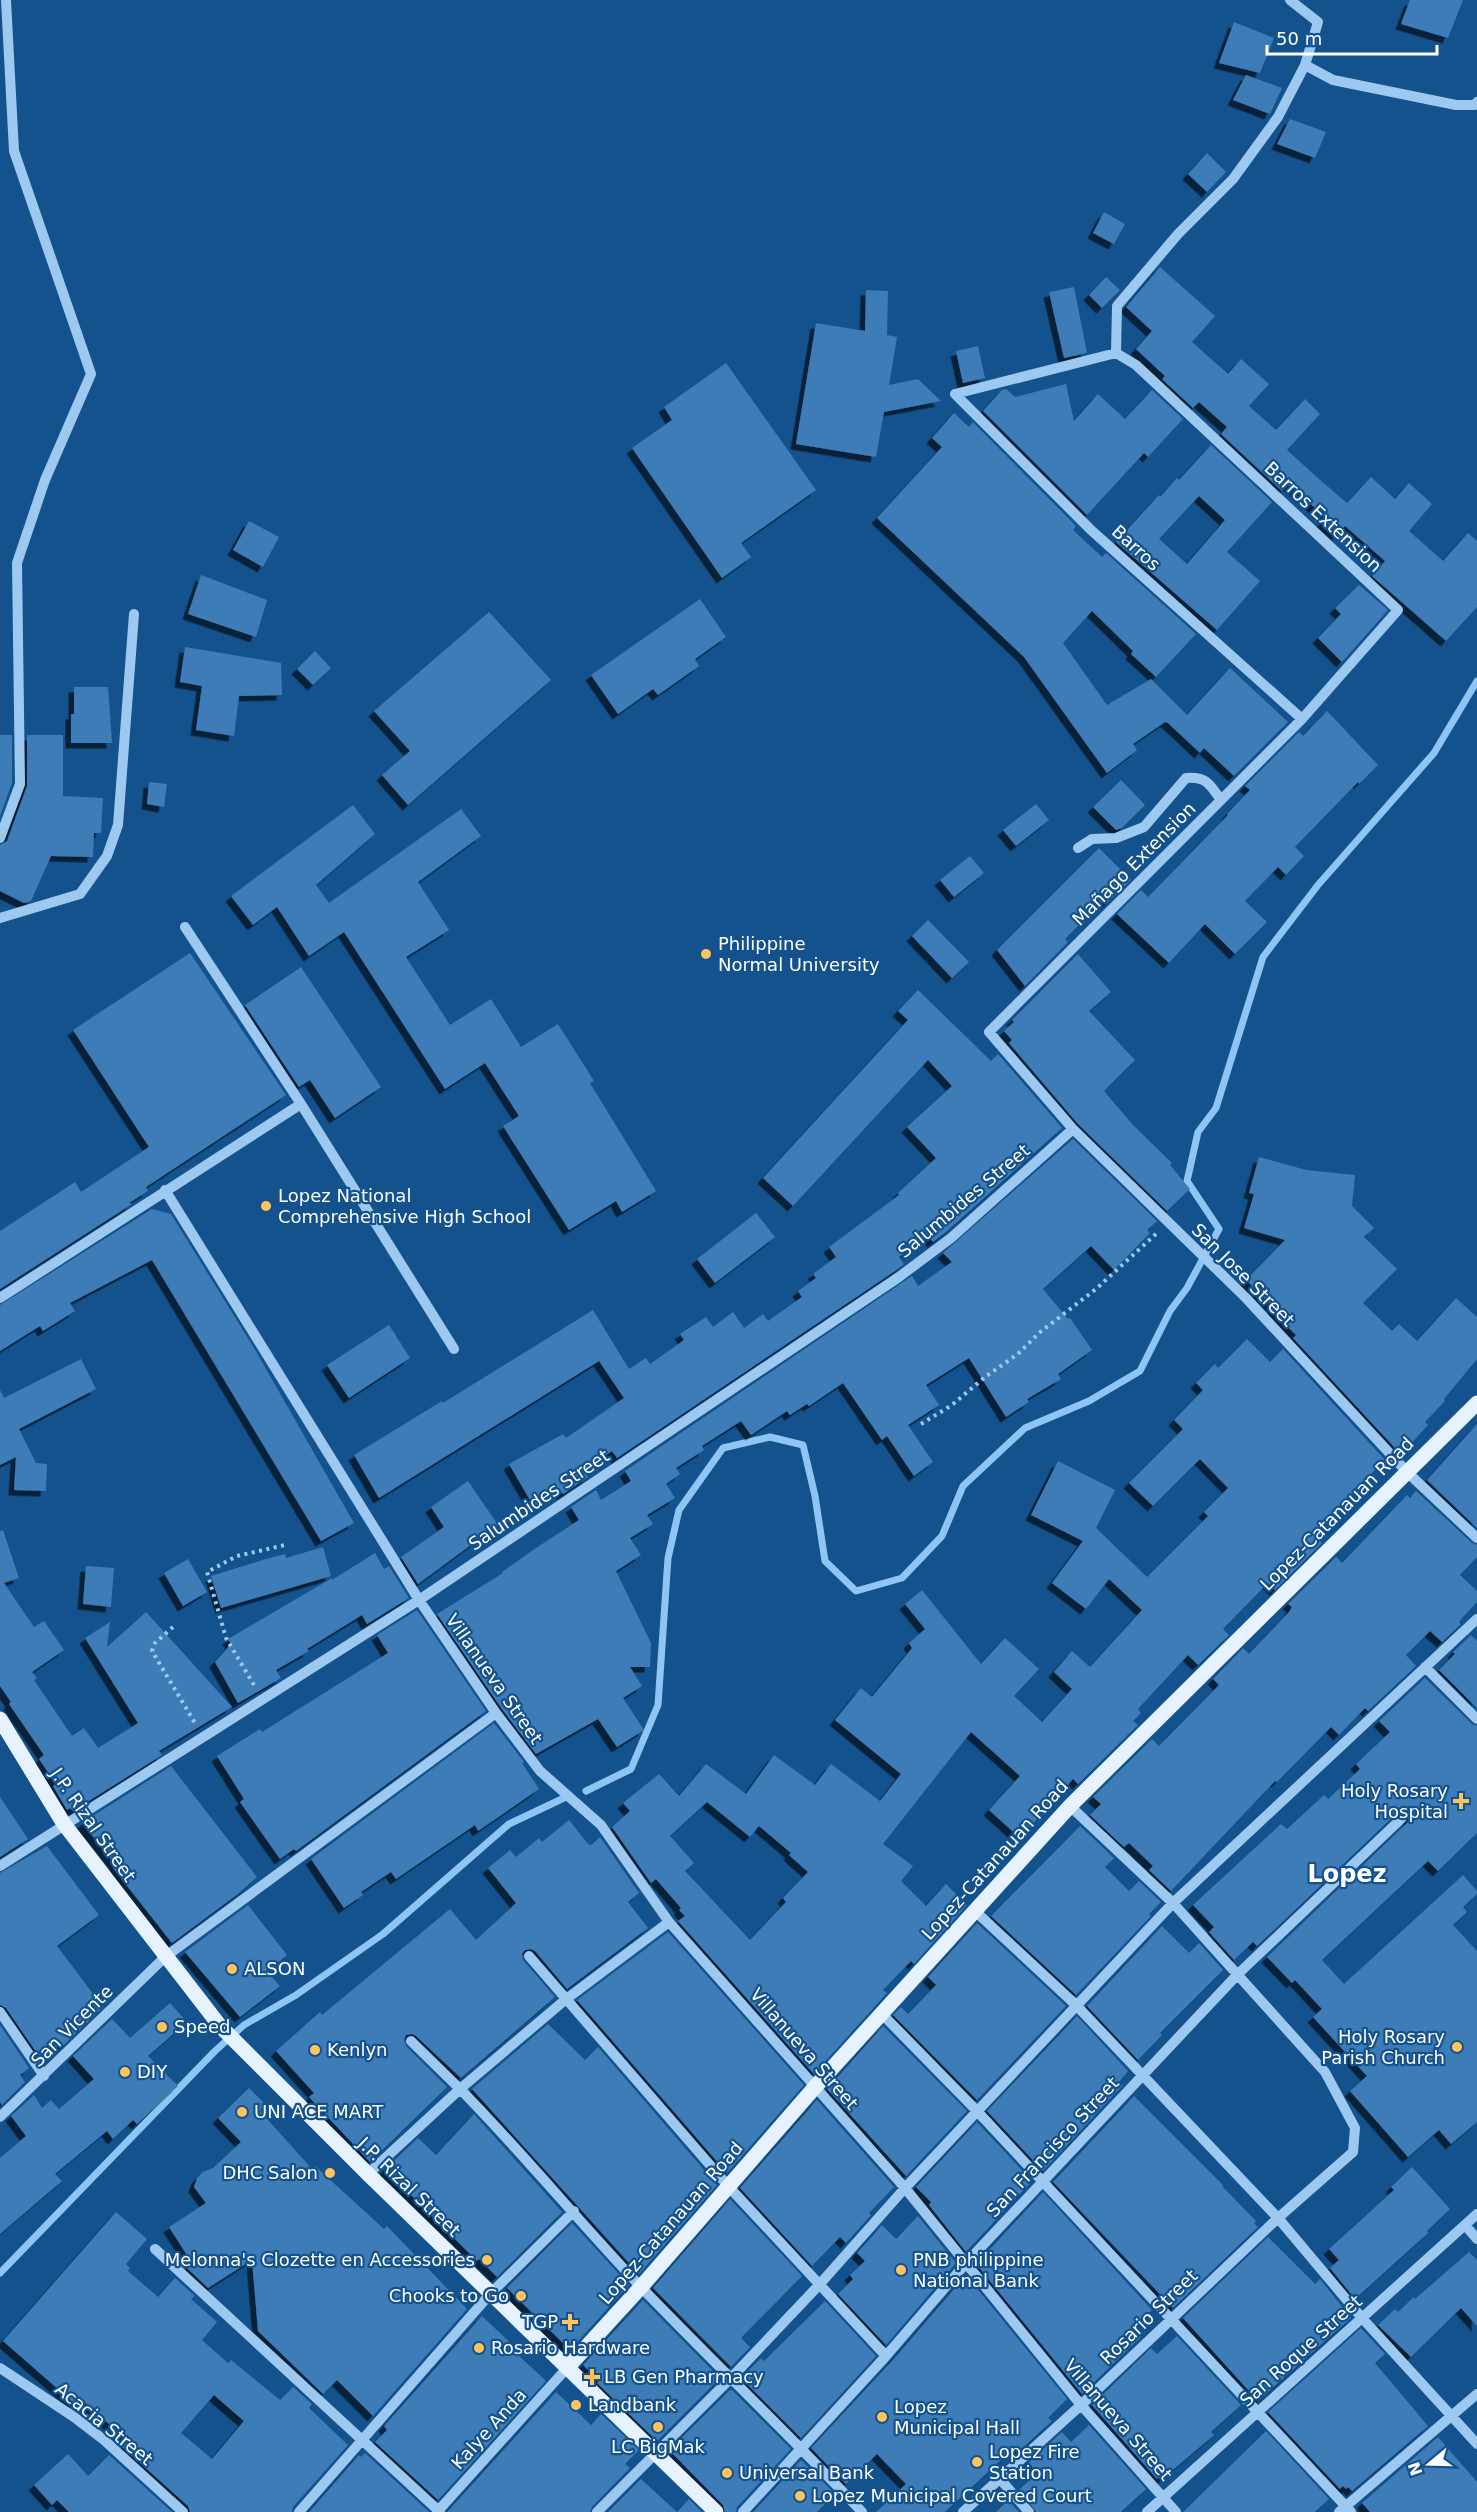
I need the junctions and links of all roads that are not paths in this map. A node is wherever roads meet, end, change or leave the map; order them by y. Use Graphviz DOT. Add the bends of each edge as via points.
graph roads {
  1 [pos="6,0"];
  2 [pos="1290,0"];
  3 [pos="1305,65"];
  4 [pos="1477,102"];
  5 [pos="1116,353"];
  6 [pos="134,614"];
  7 [pos="1302,719"];
  8 [pos="1221,800"];
  9 [pos="0,838"];
  10 [pos="1078,848"];
  11 [pos="0,918"];
  12 [pos="185,927"];
  13 [pos="989,1032"];
  14 [pos="301,1104"];
  15 [pos="1073,1129"];
  16 [pos="165,1190"];
  17 [pos="0,1298"];
  18 [pos="454,1349"];
  19 [pos="1477,1403"];
  20 [pos="1407,1472"];
  21 [pos="1477,1538"];
  22 [pos="419,1600"];
  23 [pos="1477,1619"];
  24 [pos="1425,1667"];
  25 [pos="496,1713"];
  26 [pos="0,1719"];
  27 [pos="1477,1719"];
  28 [pos="1070,1806"];
  29 [pos="1402,1818"];
  30 [pos="64,1824"];
  31 [pos="0,1866"];
  32 [pos="1173,1903"];
  33 [pos="975,1911"];
  34 [pos="669,1922"];
  35 [pos="529,1956"];
  36 [pos="165,1957"];
  37 [pos="1238,1974"];
  38 [pos="565,2000"];
  39 [pos="1076,2005"];
  40 [pos="0,2012"];
  41 [pos="882,2014"];
  42 [pos="411,2041"];
  43 [pos="44,2076"];
  44 [pos="1142,2076"];
  45 [pos="815,2087"];
  46 [pos="460,2089"];
  47 [pos="977,2111"];
  48 [pos="0,2117"];
  49 [pos="368,2174"];
  50 [pos="1042,2182"];
  51 [pos="729,2187"];
  52 [pos="905,2188"];
  53 [pos="574,2211"];
  54 [pos="1477,2214"];
  55 [pos="1278,2218"];
  56 [pos="1465,2225"];
  57 [pos="1477,2238"];
  58 [pos="155,2249"];
  59 [pos="967,2262"];
  60 [pos="819,2285"];
  61 [pos="641,2287"];
  62 [pos="491,2294"];
  63 [pos="1362,2318"];
  64 [pos="1169,2319"];
  65 [pos="886,2356"];
  66 [pos="0,2368"];
  67 [pos="567,2368"];
  68 [pos="732,2377"];
  69 [pos="1477,2394"];
  70 [pos="1081,2404"];
  71 [pos="1257,2414"];
  72 [pos="1450,2415"];
  73 [pos="363,2439"];
  74 [pos="1477,2444"];
  75 [pos="803,2448"];
  76 [pos="657,2453"];
  77 [pos="999,2478"];
  78 [pos="1163,2497"];
  79 [pos="1345,2510"];
  80 [pos="183,2512"];
  81 [pos="299,2512"];
  82 [pos="438,2512"];
  83 [pos="597,2512"];
  84 [pos="716,2512"];
  85 [pos="743,2512"];
  86 [pos="862,2512"];
  87 [pos="963,2512"];
  88 [pos="1029,2512"];
  89 [pos="1147,2512"];
  90 [pos="1176,2512"];
  1 -- 9 [label="street" via="14,151 91,374 45,480 17,563 20,784"];
  2 -- 3 [label="street" via="1318,22"];
  3 -- 4 [label="street" via="1333,80 1381,91 1456,105"];
  3 -- 5 [label="street" via="1278,117 1233,179 1178,234 1117,306"];
  5 -- 7 [label="street, Barros Extension" via="1136,364 1398,610"];
  5 -- 7 [label="street, Barros" via="955,394 1092,530"];
  6 -- 11 [label="street" via="118,825 107,856 80,894"];
  7 -- 8 [label="street, Mañago Extension"];
  8 -- 10 [label="street" via="1208,782 1199,777 1186,778 1144,828 1116,838 1092,839"];
  8 -- 13 [label="street, Mañago Extension"];
  12 -- 14 [label="street"];
  13 -- 15 [label="street, San Jose Street"];
  14 -- 16 [label="street"];
  14 -- 18 [label="street"];
  15 -- 20 [label="street, San Jose Street" via="1246,1299"];
  15 -- 22 [label="street, Salumbides Street" via="951,1238 899,1277"];
  16 -- 17 [label="street"];
  16 -- 22 [label="street, Villanueva Street"];
  19 -- 20 [label="main road, Lopez-Catanauan Road"];
  20 -- 21 [label="street, San Jose Street"];
  20 -- 28 [label="main road, Lopez-Catanauan Road"];
  22 -- 25 [label="street, Villanueva Street"];
  22 -- 30 [label="street, Salumbides Street"];
  23 -- 24 [label="street"];
  24 -- 27 [label="street"];
  24 -- 32 [label="street"];
  25 -- 34 [label="street, Villanueva Street" via="540,1771 601,1826"];
  25 -- 36 [label="street, San Vicente"];
  26 -- 30 [label="main road, J.P. Rizal Street"];
  28 -- 32 [label="street, Rosario Street"];
  28 -- 33 [label="main road, Lopez-Catanauan Road"];
  29 -- 37 [label="street, San Francisco Street"];
  30 -- 31 [label="street, Salumbides Street"];
  30 -- 36 [label="main road, J.P. Rizal Street"];
  32 -- 37 [label="street, Rosario Street"];
  32 -- 39 [label="street"];
  33 -- 39 [label="street"];
  33 -- 41 [label="main road, Lopez-Catanauan Road"];
  34 -- 38 [label="street"];
  34 -- 45 [label="street, Villanueva Street"];
  35 -- 38 [label="street"];
  36 -- 43 [label="street, San Vicente"];
  36 -- 49 [label="main road, J.P. Rizal Street" via="220,2026"];
  37 -- 44 [label="street, San Francisco Street"];
  37 -- 55 [label="street, Rosario Street" via="1325,2072 1355,2128 1353,2152"];
  38 -- 46 [label="street"];
  38 -- 51 [label="street"];
  39 -- 44 [label="street"];
  39 -- 47 [label="street"];
  40 -- 43 [label="street"];
  41 -- 45 [label="main road, Lopez-Catanauan Road"];
  41 -- 47 [label="street"];
  42 -- 46 [label="street"];
  43 -- 48 [label="street, San Vicente"];
  44 -- 50 [label="street, San Francisco Street"];
  44 -- 55 [label="street"];
  45 -- 51 [label="main road, Lopez-Catanauan Road"];
  45 -- 52 [label="street, Villanueva Street"];
  46 -- 49 [label="street"];
  46 -- 53 [label="street"];
  47 -- 50 [label="street"];
  47 -- 52 [label="street"];
  49 -- 62 [label="main road, J.P. Rizal Street"];
  50 -- 59 [label="street, San Francisco Street"];
  50 -- 64 [label="street"];
  51 -- 60 [label="street"];
  51 -- 61 [label="main road, Lopez-Catanauan Road"];
  52 -- 59 [label="street, Villanueva Street"];
  52 -- 60 [label="street"];
  53 -- 61 [label="street"];
  53 -- 62 [label="street"];
  54 -- 56 [label="street, San Roque Street"];
  55 -- 63 [label="street"];
  55 -- 64 [label="street, Rosario Street"];
  56 -- 57 [label="street"];
  56 -- 63 [label="street, San Roque Street"];
  58 -- 73 [label="street"];
  59 -- 65 [label="street, San Francisco Street"];
  59 -- 70 [label="street, Villanueva Street"];
  60 -- 65 [label="street"];
  60 -- 68 [label="street"];
  61 -- 67 [label="main road, Lopez-Catanauan Road"];
  61 -- 68 [label="street"];
  62 -- 67 [label="main road, J.P. Rizal Street"];
  62 -- 73 [label="street"];
  63 -- 71 [label="street, San Roque Street"];
  63 -- 72 [label="street"];
  64 -- 70 [label="street, Rosario Street"];
  64 -- 71 [label="street"];
  65 -- 75 [label="street, San Francisco Street"];
  66 -- 80 [label="street, Acacia Street" via="104,2440"];
  67 -- 76 [label="main road, J.P. Rizal Street"];
  67 -- 82 [label="street, Kalye Anda"];
  68 -- 75 [label="street"];
  68 -- 76 [label="street"];
  69 -- 72 [label="street"];
  70 -- 77 [label="street, Rosario Street"];
  70 -- 78 [label="street, Villanueva Street"];
  71 -- 78 [label="street, San Roque Street"];
  71 -- 79 [label="street"];
  72 -- 74 [label="street"];
  72 -- 79 [label="street"];
  73 -- 81 [label="street"];
  73 -- 82 [label="street"];
  75 -- 85 [label="street, San Francisco Street"];
  75 -- 86 [label="street"];
  76 -- 83 [label="street"];
  76 -- 84 [label="main road, J.P. Rizal Street"];
  77 -- 87 [label="street, Rosario Street"];
  77 -- 88 [label="street"];
  78 -- 89 [label="street, San Roque Street"];
  78 -- 90 [label="street, Villanueva Street"];
}
